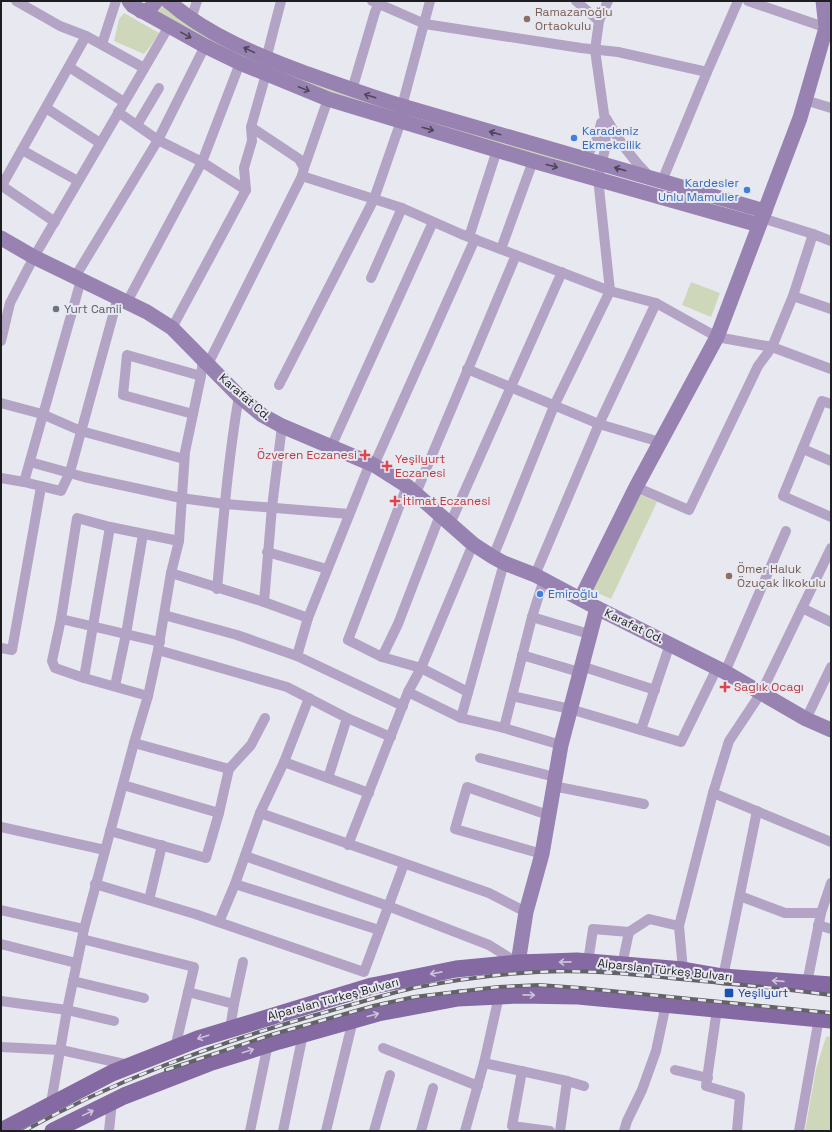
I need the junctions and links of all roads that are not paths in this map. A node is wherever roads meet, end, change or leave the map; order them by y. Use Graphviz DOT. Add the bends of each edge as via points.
graph roads {
  1 [pos="16,1"];
  2 [pos="116,1"];
  3 [pos="129,1"];
  4 [pos="156,1"];
  5 [pos="168,1"];
  6 [pos="197,1"];
  7 [pos="281,1"];
  8 [pos="430,1"];
  9 [pos="576,1"];
  10 [pos="608,1"];
  11 [pos="738,1"];
  12 [pos="748,1"];
  13 [pos="823,1"];
  14 [pos="377,2"];
  15 [pos="141,11"];
  16 [pos="191,19"];
  17 [pos="599,21"];
  18 [pos="425,24"];
  19 [pos="169,26"];
  20 [pos="828,28"];
  21 [pos="86,36"];
  22 [pos="102,44"];
  23 [pos="205,46"];
  24 [pos="595,50"];
  25 [pos="266,58"];
  26 [pos="240,63"];
  27 [pos="69,67"];
  28 [pos="144,68"];
  29 [pos="708,72"];
  30 [pos="266,74"];
  31 [pos="159,88"];
  32 [pos="352,90"];
  33 [pos="328,99"];
  34 [pos="805,100"];
  35 [pos="124,102"];
  36 [pos="46,108"];
  37 [pos="831,108"];
  38 [pos="602,111"];
  39 [pos="118,112"];
  40 [pos="402,114"];
  41 [pos="137,125"];
  42 [pos="251,127"];
  43 [pos="158,140"];
  44 [pos="100,143"];
  45 [pos="22,150"];
  46 [pos="497,150"];
  47 [pos="579,157"];
  48 [pos="533,161"];
  49 [pos="202,162"];
  50 [pos="600,171"];
  51 [pos="303,172"];
  52 [pos="657,180"];
  53 [pos="78,181"];
  54 [pos="1,186"];
  55 [pos="246,190"];
  56 [pos="374,199"];
  57 [pos="402,208"];
  58 [pos="762,218"];
  59 [pos="54,222"];
  60 [pos="433,222"];
  61 [pos="813,234"];
  62 [pos="1,238"];
  63 [pos="472,238"];
  64 [pos="831,241"];
  65 [pos="501,249"];
  66 [pos="516,255"];
  67 [pos="34,257"];
  68 [pos="562,272"];
  69 [pos="78,278"];
  70 [pos="371,278"];
  71 [pos="610,291"];
  72 [pos="793,296"];
  73 [pos="123,300"];
  74 [pos="656,303"];
  75 [pos="831,309"];
  76 [pos="172,328"];
  77 [pos="717,337"];
  78 [pos="1,341"];
  79 [pos="772,347"];
  80 [pos="204,366"];
  81 [pos="467,369"];
  82 [pos="831,369"];
  83 [pos="279,385"];
  84 [pos="511,387"];
  85 [pos="240,396"];
  86 [pos="1,403"];
  87 [pos="831,404"];
  88 [pos="554,406"];
  89 [pos="42,414"];
  90 [pos="192,414"];
  91 [pos="599,424"];
  92 [pos="282,426"];
  93 [pos="81,431"];
  94 [pos="660,442"];
  95 [pos="331,446"];
  96 [pos="803,449"];
  97 [pos="184,459"];
  98 [pos="30,462"];
  99 [pos="831,462"];
  100 [pos="372,464"];
  101 [pos="70,472"];
  102 [pos="1,478"];
  103 [pos="24,482"];
  104 [pos="41,487"];
  105 [pos="636,487"];
  106 [pos="412,489"];
  107 [pos="181,498"];
  108 [pos="225,504"];
  109 [pos="272,507"];
  110 [pos="349,514"];
  111 [pos="831,517"];
  112 [pos="445,520"];
  113 [pos="110,527"];
  114 [pos="786,531"];
  115 [pos="143,534"];
  116 [pos="179,541"];
  117 [pos="473,544"];
  118 [pos="831,548"];
  119 [pos="267,552"];
  120 [pos="498,560"];
  121 [pos="327,569"];
  122 [pos="171,573"];
  123 [pos="540,577"];
  124 [pos="217,589"];
  125 [pos="582,598"];
  126 [pos="264,602"];
  127 [pos="597,608"];
  128 [pos="802,608"];
  129 [pos="164,614"];
  130 [pos="532,617"];
  131 [pos="308,618"];
  132 [pos="61,619"];
  133 [pos="831,622"];
  134 [pos="92,626"];
  135 [pos="126,634"];
  136 [pos="589,634"];
  137 [pos="670,644"];
  138 [pos="159,646"];
  139 [pos="1,648"];
  140 [pos="522,655"];
  141 [pos="297,656"];
  142 [pos="382,657"];
  143 [pos="831,667"];
  144 [pos="421,668"];
  145 [pos="580,669"];
  146 [pos="721,670"];
  147 [pos="84,678"];
  148 [pos="115,686"];
  149 [pos="654,690"];
  150 [pos="408,692"];
  151 [pos="468,692"];
  152 [pos="761,693"];
  153 [pos="148,696"];
  154 [pos="512,696"];
  155 [pos="309,698"];
  156 [pos="402,706"];
  157 [pos="570,709"];
  158 [pos="265,718"];
  159 [pos="347,718"];
  160 [pos="461,718"];
  161 [pos="806,719"];
  162 [pos="504,728"];
  163 [pos="641,730"];
  164 [pos="831,730"];
  165 [pos="391,737"];
  166 [pos="134,743"];
  167 [pos="560,745"];
  168 [pos="480,758"];
  169 [pos="284,762"];
  170 [pos="229,769"];
  171 [pos="328,778"];
  172 [pos="554,782"];
  173 [pos="123,785"];
  174 [pos="369,793"];
  175 [pos="713,793"];
  176 [pos="644,804"];
  177 [pos="757,811"];
  178 [pos="219,813"];
  179 [pos="260,813"];
  180 [pos="548,815"];
  181 [pos="1,827"];
  182 [pos="110,831"];
  183 [pos="831,842"];
  184 [pos="348,844"];
  185 [pos="162,845"];
  186 [pos="105,850"];
  187 [pos="542,854"];
  188 [pos="245,856"];
  189 [pos="404,864"];
  190 [pos="831,883"];
  191 [pos="95,884"];
  192 [pos="235,884"];
  193 [pos="740,896"];
  194 [pos="149,900"];
  195 [pos="388,906"];
  196 [pos="1,910"];
  197 [pos="526,912"];
  198 [pos="821,913"];
  199 [pos="219,922"];
  200 [pos="818,925"];
  201 [pos="679,926"];
  202 [pos="84,929"];
  203 [pos="831,929"];
  204 [pos="379,930"];
  205 [pos="629,932"];
  206 [pos="82,940"];
  207 [pos="1,944"];
  208 [pos="243,962"];
  209 [pos="588,962"];
  210 [pos="76,963"];
  211 [pos="518,963"];
  212 [pos="622,965"];
  213 [pos="682,970"];
  214 [pos="723,977"];
  215 [pos="73,980"];
  216 [pos="365,980"];
  217 [pos="807,983"];
  218 [pos="831,985"];
  219 [pos="188,992"];
  220 [pos="500,996"];
  221 [pos="144,998"];
  222 [pos="1,1001"];
  223 [pos="234,1004"];
  224 [pos="666,1004"];
  225 [pos="717,1009"];
  226 [pos="67,1010"];
  227 [pos="825,1019"];
  228 [pos="353,1020"];
  229 [pos="114,1021"];
  230 [pos="230,1028"];
  231 [pos="303,1034"];
  232 [pos="268,1044"];
  233 [pos="1,1047"];
  234 [pos="175,1048"];
  235 [pos="383,1048"];
  236 [pos="61,1050"];
  237 [pos="484,1062"];
  238 [pos="130,1065"];
  239 [pos="675,1070"];
  240 [pos="522,1071"];
  241 [pos="390,1075"];
  242 [pos="708,1078"];
  243 [pos="567,1080"];
  244 [pos="478,1086"];
  245 [pos="584,1086"];
  246 [pos="433,1088"];
  247 [pos="112,1102"];
  248 [pos="51,1103"];
  249 [pos="512,1129"];
  250 [pos="1,1131"];
  251 [pos="53,1131"];
  252 [pos="109,1131"];
  253 [pos="250,1131"];
  254 [pos="282,1131"];
  255 [pos="326,1131"];
  256 [pos="374,1131"];
  257 [pos="421,1131"];
  258 [pos="465,1131"];
  259 [pos="544,1131"];
  260 [pos="560,1131"];
  261 [pos="624,1131"];
  262 [pos="737,1131"];
  263 [pos="800,1131"];
  1 -- 21 [label="street" via="60,26"];
  2 -- 22 [label="street"];
  3 -- 15 [label="main road"];
  4 -- 15 [label="main road" via="149,10"];
  5 -- 16 [label="main road"];
  6 -- 16 [label="street"];
  7 -- 25 [label="street"];
  8 -- 18 [label="street"];
  9 -- 17 [label="street"];
  10 -- 17 [label="street"];
  11 -- 29 [label="street"];
  12 -- 20 [label="street"];
  13 -- 20 [label="main road"];
  14 -- 18 [label="street"];
  14 -- 32 [label="street"];
  15 -- 19 [label="main road"];
  25 -- 16 [label="main road, one-way"];
  17 -- 24 [label="street"];
  18 -- 24 [label="street"];
  18 -- 40 [label="street"];
  19 -- 23 [label="main road, one-way"];
  19 -- 28 [label="street"];
  20 -- 34 [label="main road"];
  21 -- 22 [label="street"];
  21 -- 27 [label="street"];
  22 -- 28 [label="street"];
  23 -- 26 [label="main road"];
  23 -- 43 [label="street"];
  24 -- 29 [label="street" via="618,52"];
  24 -- 38 [label="street"];
  25 -- 32 [label="main road"];
  26 -- 30 [label="main road"];
  26 -- 49 [label="street"];
  27 -- 35 [label="street"];
  27 -- 36 [label="street"];
  28 -- 35 [label="street"];
  29 -- 52 [label="street"];
  30 -- 33 [label="main road, one-way"];
  30 -- 42 [label="street"];
  31 -- 41 [label="street"];
  40 -- 32 [label="main road, one-way"];
  33 -- 40 [label="main road"];
  33 -- 51 [label="street"];
  34 -- 37 [label="street"];
  34 -- 58 [label="main road"];
  35 -- 39 [label="street"];
  36 -- 44 [label="street"];
  36 -- 45 [label="street"];
  38 -- 47 [label="street" via="599,134 594,146"];
  38 -- 50 [label="street" via="606,128 606,149"];
  38 -- 52 [label="street" via="627,152"];
  39 -- 41 [label="street"];
  39 -- 44 [label="street"];
  40 -- 46 [label="main road, one-way"];
  47 -- 40 [label="main road, one-way"];
  40 -- 56 [label="street"];
  41 -- 43 [label="street"];
  42 -- 51 [label="street" via="299,160"];
  42 -- 55 [label="street" via="252,141 244,168"];
  43 -- 49 [label="street"];
  43 -- 69 [label="street"];
  44 -- 53 [label="street"];
  45 -- 53 [label="street"];
  45 -- 54 [label="street"];
  46 -- 48 [label="main road"];
  46 -- 63 [label="street"];
  47 -- 50 [label="main road"];
  48 -- 50 [label="main road, one-way"];
  48 -- 65 [label="street"];
  49 -- 55 [label="street"];
  49 -- 73 [label="street"];
  52 -- 50 [label="main road, one-way"];
  50 -- 58 [label="main road"];
  50 -- 71 [label="street"];
  51 -- 56 [label="street"];
  51 -- 80 [label="street"];
  52 -- 58 [label="main road"];
  53 -- 59 [label="street"];
  54 -- 59 [label="street"];
  55 -- 76 [label="street"];
  56 -- 57 [label="street"];
  56 -- 83 [label="street"];
  57 -- 60 [label="street"];
  57 -- 70 [label="street"];
  58 -- 61 [label="street"];
  58 -- 77 [label="main road"];
  59 -- 67 [label="street"];
  60 -- 63 [label="street"];
  60 -- 95 [label="street"];
  61 -- 64 [label="street"];
  61 -- 72 [label="street"];
  62 -- 67 [label="main road, Karafat Cd."];
  63 -- 65 [label="street"];
  63 -- 100 [label="street"];
  65 -- 66 [label="street"];
  66 -- 68 [label="street"];
  66 -- 81 [label="street"];
  67 -- 69 [label="main road, Karafat Cd."];
  67 -- 78 [label="street" via="10,303"];
  68 -- 71 [label="street"];
  68 -- 84 [label="street"];
  69 -- 73 [label="main road, Karafat Cd."];
  69 -- 89 [label="street"];
  71 -- 74 [label="street"];
  71 -- 88 [label="street"];
  72 -- 75 [label="street"];
  72 -- 79 [label="street"];
  73 -- 76 [label="main road, Karafat Cd."];
  73 -- 93 [label="street"];
  74 -- 77 [label="street"];
  74 -- 91 [label="street"];
  76 -- 80 [label="main road, Karafat Cd."];
  77 -- 79 [label="street"];
  77 -- 94 [label="main road"];
  79 -- 82 [label="street"];
  79 -- 105 [label="street" via="758,366 689,510"];
  80 -- 85 [label="main road, Karafat Cd."];
  80 -- 90 [label="street"];
  80 -- 90 [label="street" via="127,355 123,395"];
  81 -- 84 [label="street"];
  81 -- 106 [label="street"];
  84 -- 88 [label="street"];
  84 -- 112 [label="street"];
  85 -- 92 [label="main road, Karafat Cd." via="262,415"];
  85 -- 108 [label="street"];
  86 -- 89 [label="street"];
  87 -- 96 [label="street" via="822,401"];
  88 -- 91 [label="street"];
  88 -- 120 [label="street"];
  89 -- 93 [label="street"];
  89 -- 98 [label="street"];
  90 -- 97 [label="street"];
  91 -- 94 [label="street"];
  91 -- 123 [label="street"];
  92 -- 95 [label="main road, Karafat Cd."];
  92 -- 109 [label="street"];
  93 -- 97 [label="street"];
  93 -- 101 [label="street"];
  94 -- 105 [label="main road"];
  95 -- 100 [label="main road, Karafat Cd."];
  96 -- 99 [label="street"];
  96 -- 111 [label="street" via="783,496"];
  97 -- 107 [label="street"];
  98 -- 101 [label="street"];
  98 -- 103 [label="street"];
  100 -- 106 [label="main road, Karafat Cd."];
  100 -- 110 [label="street"];
  101 -- 104 [label="street" via="61,492"];
  101 -- 107 [label="street"];
  102 -- 103 [label="street"];
  103 -- 104 [label="street"];
  104 -- 139 [label="street" via="12,650"];
  105 -- 125 [label="main road"];
  106 -- 112 [label="main road, Karafat Cd."];
  106 -- 142 [label="street" via="348,640"];
  107 -- 108 [label="street"];
  107 -- 116 [label="street"];
  108 -- 109 [label="street"];
  108 -- 124 [label="street"];
  109 -- 110 [label="street"];
  109 -- 119 [label="street"];
  110 -- 121 [label="street"];
  112 -- 117 [label="main road, Karafat Cd."];
  112 -- 142 [label="street"];
  113 -- 115 [label="street"];
  113 -- 132 [label="street" via="78,518"];
  113 -- 134 [label="street"];
  114 -- 146 [label="street"];
  115 -- 116 [label="street"];
  115 -- 135 [label="street"];
  116 -- 122 [label="street"];
  117 -- 120 [label="main road, Karafat Cd."];
  117 -- 144 [label="street"];
  118 -- 128 [label="street"];
  119 -- 121 [label="street"];
  119 -- 126 [label="street"];
  120 -- 123 [label="main road, Karafat Cd."];
  120 -- 151 [label="street"];
  121 -- 131 [label="street"];
  122 -- 124 [label="street"];
  122 -- 129 [label="street"];
  123 -- 125 [label="main road, Karafat Cd."];
  123 -- 130 [label="street"];
  124 -- 126 [label="street"];
  125 -- 127 [label="main road, Karafat Cd."];
  126 -- 131 [label="street"];
  127 -- 136 [label="main road"];
  127 -- 137 [label="main road, Karafat Cd."];
  128 -- 133 [label="street"];
  128 -- 152 [label="street"];
  129 -- 138 [label="street"];
  129 -- 141 [label="street"];
  130 -- 136 [label="street"];
  130 -- 140 [label="street"];
  131 -- 141 [label="street"];
  132 -- 134 [label="street"];
  132 -- 147 [label="street" via="52,661 55,668"];
  134 -- 135 [label="street"];
  134 -- 147 [label="street"];
  135 -- 138 [label="street"];
  135 -- 148 [label="street"];
  136 -- 145 [label="main road"];
  137 -- 146 [label="main road, Karafat Cd."];
  137 -- 149 [label="street"];
  138 -- 153 [label="street"];
  138 -- 155 [label="street" via="287,687"];
  140 -- 145 [label="street"];
  140 -- 154 [label="street"];
  141 -- 156 [label="street"];
  142 -- 144 [label="street"];
  143 -- 161 [label="street"];
  144 -- 150 [label="street"];
  144 -- 151 [label="street"];
  145 -- 149 [label="street"];
  145 -- 157 [label="main road"];
  146 -- 152 [label="main road, Karafat Cd."];
  146 -- 163 [label="street" via="681,742"];
  147 -- 148 [label="street"];
  148 -- 153 [label="street"];
  149 -- 163 [label="street"];
  150 -- 156 [label="street"];
  150 -- 160 [label="street"];
  151 -- 160 [label="street"];
  152 -- 161 [label="main road, Karafat Cd."];
  152 -- 175 [label="street" via="729,741"];
  153 -- 166 [label="street"];
  154 -- 157 [label="street"];
  154 -- 162 [label="street"];
  155 -- 159 [label="street"];
  155 -- 169 [label="street"];
  156 -- 165 [label="street"];
  157 -- 163 [label="street"];
  157 -- 167 [label="main road"];
  158 -- 170 [label="street" via="251,746"];
  159 -- 165 [label="street"];
  159 -- 171 [label="street"];
  160 -- 162 [label="street"];
  161 -- 164 [label="main road, Karafat Cd."];
  162 -- 167 [label="street"];
  165 -- 174 [label="street"];
  166 -- 170 [label="street"];
  166 -- 173 [label="street"];
  167 -- 172 [label="main road"];
  168 -- 172 [label="street"];
  169 -- 171 [label="street"];
  169 -- 179 [label="street"];
  170 -- 178 [label="street"];
  171 -- 174 [label="street"];
  172 -- 176 [label="street"];
  172 -- 180 [label="main road"];
  173 -- 178 [label="street"];
  173 -- 182 [label="street"];
  174 -- 184 [label="street"];
  175 -- 177 [label="street"];
  175 -- 201 [label="street"];
  177 -- 183 [label="street"];
  177 -- 193 [label="street"];
  178 -- 185 [label="street" via="206,858"];
  179 -- 184 [label="street"];
  179 -- 188 [label="street"];
  180 -- 187 [label="main road"];
  180 -- 187 [label="street" via="466,787 455,830"];
  181 -- 186 [label="street"];
  182 -- 185 [label="street"];
  182 -- 186 [label="street"];
  184 -- 189 [label="street"];
  185 -- 194 [label="street"];
  186 -- 191 [label="street"];
  187 -- 197 [label="main road"];
  188 -- 192 [label="street"];
  188 -- 195 [label="street"];
  189 -- 195 [label="street"];
  189 -- 197 [label="street" via="489,893"];
  190 -- 198 [label="street"];
  191 -- 194 [label="street"];
  191 -- 202 [label="street"];
  192 -- 199 [label="street"];
  192 -- 204 [label="street"];
  193 -- 198 [label="street" via="785,913"];
  193 -- 214 [label="street"];
  194 -- 199 [label="street"];
  195 -- 204 [label="street"];
  195 -- 211 [label="street" via="490,945"];
  196 -- 202 [label="street"];
  197 -- 211 [label="main road"];
  198 -- 200 [label="street"];
  199 -- 216 [label="street"];
  200 -- 203 [label="street"];
  200 -- 217 [label="street"];
  201 -- 205 [label="street" via="649,919"];
  201 -- 213 [label="street"];
  202 -- 206 [label="street"];
  204 -- 216 [label="street"];
  205 -- 209 [label="street" via="593,929"];
  205 -- 212 [label="street"];
  206 -- 210 [label="street"];
  206 -- 219 [label="street" via="194,967"];
  207 -- 210 [label="street"];
  208 -- 223 [label="street"];
  209 -- 211 [label="main road, Alparslan Türkeş Bulvarı, one-way"];
  209 -- 212 [label="main road, Alparslan Türkeş Bulvarı"];
  210 -- 215 [label="street"];
  211 -- 216 [label="main road, Alparslan Türkeş Bulvarı, one-way"];
  212 -- 213 [label="main road, Alparslan Türkeş Bulvarı"];
  213 -- 214 [label="main road, Alparslan Türkeş Bulvarı"];
  217 -- 214 [label="main road, Alparslan Türkeş Bulvarı, one-way"];
  215 -- 221 [label="street"];
  215 -- 226 [label="street"];
  216 -- 230 [label="main road, Alparslan Türkeş Bulvarı"];
  217 -- 218 [label="main road, Alparslan Türkeş Bulvarı"];
  219 -- 223 [label="street"];
  219 -- 234 [label="street"];
  220 -- 224 [label="main road, one-way" via="578,996"];
  228 -- 220 [label="main road, one-way" via="458,998"];
  220 -- 237 [label="street"];
  222 -- 226 [label="street"];
  223 -- 230 [label="street"];
  224 -- 225 [label="main road"];
  224 -- 261 [label="street" via="656,1051"];
  225 -- 227 [label="main road"];
  225 -- 242 [label="street"];
  226 -- 229 [label="street"];
  226 -- 236 [label="street"];
  227 -- 263 [label="street"];
  228 -- 231 [label="main road"];
  228 -- 255 [label="street"];
  230 -- 234 [label="main road, Alparslan Türkeş Bulvarı, one-way"];
  231 -- 232 [label="main road"];
  231 -- 254 [label="street"];
  247 -- 232 [label="main road, one-way" via="209,1063"];
  232 -- 253 [label="street"];
  233 -- 236 [label="street"];
  234 -- 238 [label="main road, Alparslan Türkeş Bulvarı"];
  235 -- 244 [label="street"];
  236 -- 238 [label="street"];
  236 -- 248 [label="street"];
  237 -- 240 [label="street"];
  237 -- 244 [label="street"];
  238 -- 248 [label="main road, Alparslan Türkeş Bulvarı"];
  239 -- 242 [label="street"];
  240 -- 243 [label="street"];
  240 -- 249 [label="street"];
  241 -- 256 [label="street"];
  242 -- 262 [label="street" via="706,1086 740,1096"];
  243 -- 245 [label="street"];
  243 -- 260 [label="street"];
  244 -- 258 [label="street"];
  246 -- 257 [label="street"];
  251 -- 247 [label="main road, one-way"];
  247 -- 252 [label="street"];
  248 -- 250 [label="main road, Alparslan Türkeş Bulvarı"];
  249 -- 259 [label="street"];
}
